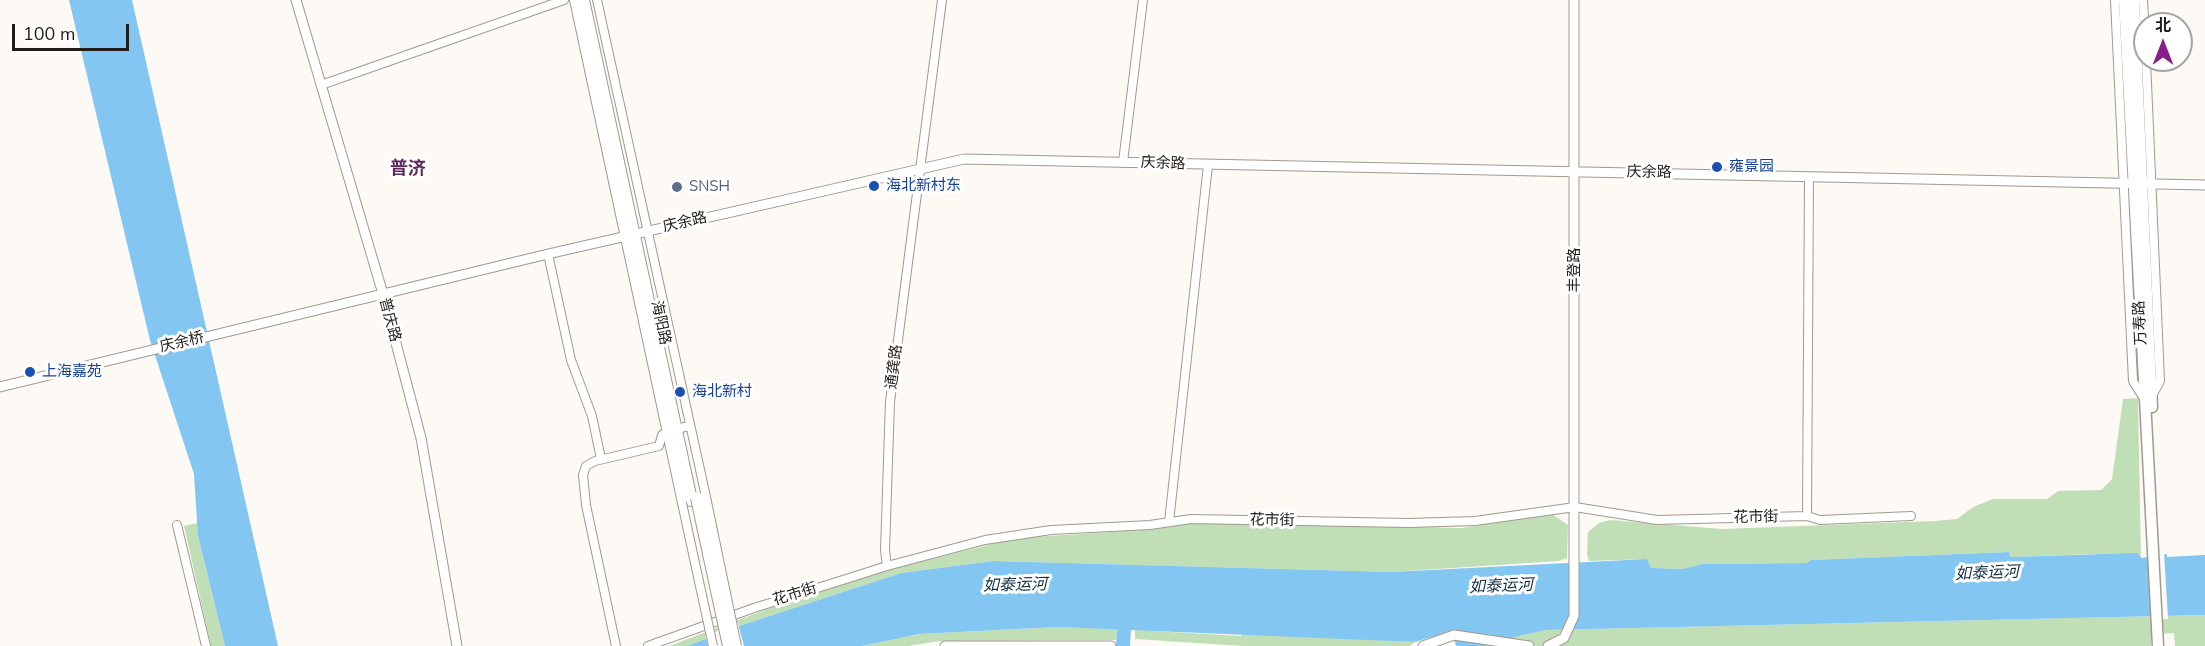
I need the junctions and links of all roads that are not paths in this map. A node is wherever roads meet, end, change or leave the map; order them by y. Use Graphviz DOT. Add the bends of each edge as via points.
graph roads {
  1 [pos="296,0"];
  2 [pos="564,0"];
  3 [pos="574,0"];
  4 [pos="583,0"];
  5 [pos="590,0"];
  6 [pos="597,0"];
  7 [pos="942,0"];
  8 [pos="1143,0"];
  9 [pos="1574,0"];
  10 [pos="2115,0"];
  11 [pos="2124,0"];
  12 [pos="2134,0"];
  13 [pos="2145,72"];
  14 [pos="321,85"];
  15 [pos="1123,162"];
  16 [pos="1208,165"];
  17 [pos="920,168"];
  18 [pos="1575,172"];
  19 [pos="1809,177"];
  20 [pos="2138,184"];
  21 [pos="2205,185"];
  22 [pos="637,234"];
  23 [pos="549,254"];
  24 [pos="382,294"];
  25 [pos="213,336"];
  26 [pos="0,387"];
  27 [pos="2148,398"];
  28 [pos="678,429"];
  29 [pos="601,459"];
  30 [pos="694,500"];
  31 [pos="1575,507"];
  32 [pos="1807,516"];
  33 [pos="1911,516"];
  34 [pos="1168,522"];
  35 [pos="177,525"];
  36 [pos="887,566"];
  37 [pos="1438,641"];
  38 [pos="2161,642"];
  39 [pos="206,646"];
  40 [pos="456,646"];
  41 [pos="616,646"];
  42 [pos="648,646"];
  43 [pos="712,646"];
  44 [pos="722,646"];
  45 [pos="729,646"];
  46 [pos="737,646"];
  47 [pos="945,646"];
  48 [pos="1111,646"];
  49 [pos="1423,646"];
  50 [pos="1529,646"];
  51 [pos="1548,646"];
  1 -- 14 [label="street, 普庆路"];
  2 -- 14 [label="street"];
  3 -- 22 [label="street"];
  4 -- 22 [label="main road, 海阳路"];
  5 -- 22 [label="main road, 海阳路"];
  6 -- 22 [label="street"];
  7 -- 17 [label="street, 通龚路"];
  8 -- 15 [label="street"];
  9 -- 18 [label="street, 丰登路"];
  10 -- 20 [label="street"];
  11 -- 20 [label="main road, 万寿路"];
  12 -- 20 [label="main road, 万寿路"];
  13 -- 20 [label="street"];
  14 -- 24 [label="street, 普庆路"];
  15 -- 16 [label="street, 庆余路"];
  15 -- 17 [label="street, 庆余路" via="977,159"];
  16 -- 18 [label="street, 庆余路"];
  16 -- 34 [label="street"];
  17 -- 22 [label="street, 庆余路"];
  17 -- 36 [label="street, 通龚路" via="891,402"];
  18 -- 19 [label="street, 庆余路"];
  18 -- 31 [label="street, 丰登路"];
  19 -- 20 [label="street, 庆余路"];
  19 -- 32 [label="street"];
  20 -- 21 [label="street, 庆余路"];
  20 -- 27 [label="main road, 万寿路"];
  20 -- 27 [label="street" via="2160,381"];
  22 -- 23 [label="street, 庆余路"];
  22 -- 28 [label="main road, 海阳路"];
  23 -- 24 [label="street, 庆余路"];
  23 -- 29 [label="street" via="571,360 592,416"];
  24 -- 25 [label="street, 庆余路"];
  24 -- 40 [label="street, 普庆路" via="421,438"];
  25 -- 26 [label="street, 庆余桥"];
  27 -- 38 [label="main road, 万寿路"];
  28 -- 29 [label="street" via="662,435 659,446"];
  28 -- 30 [label="main road, 海阳路"];
  29 -- 41 [label="street" via="586,466 583,489"];
  30 -- 43 [label="street, bridge"];
  30 -- 44 [label="main road, 海阳路"];
  30 -- 45 [label="main road, 海阳路, bridge"];
  30 -- 46 [label="street, bridge"];
  31 -- 32 [label="street, 花市街" via="1657,520"];
  31 -- 34 [label="street, 花市街" via="1464,521"];
  31 -- 51 [label="street, 丰登路" via="1574,616 1564,638"];
  32 -- 33 [label="street, 花市街" via="1820,520"];
  34 -- 36 [label="street, 花市街" via="1011,535"];
  35 -- 39 [label="street"];
  36 -- 42 [label="street, 花市街"];
  37 -- 49 [label="street"];
  37 -- 50 [label="street" via="1454,635"];
  47 -- 48 [label="street"];
}
